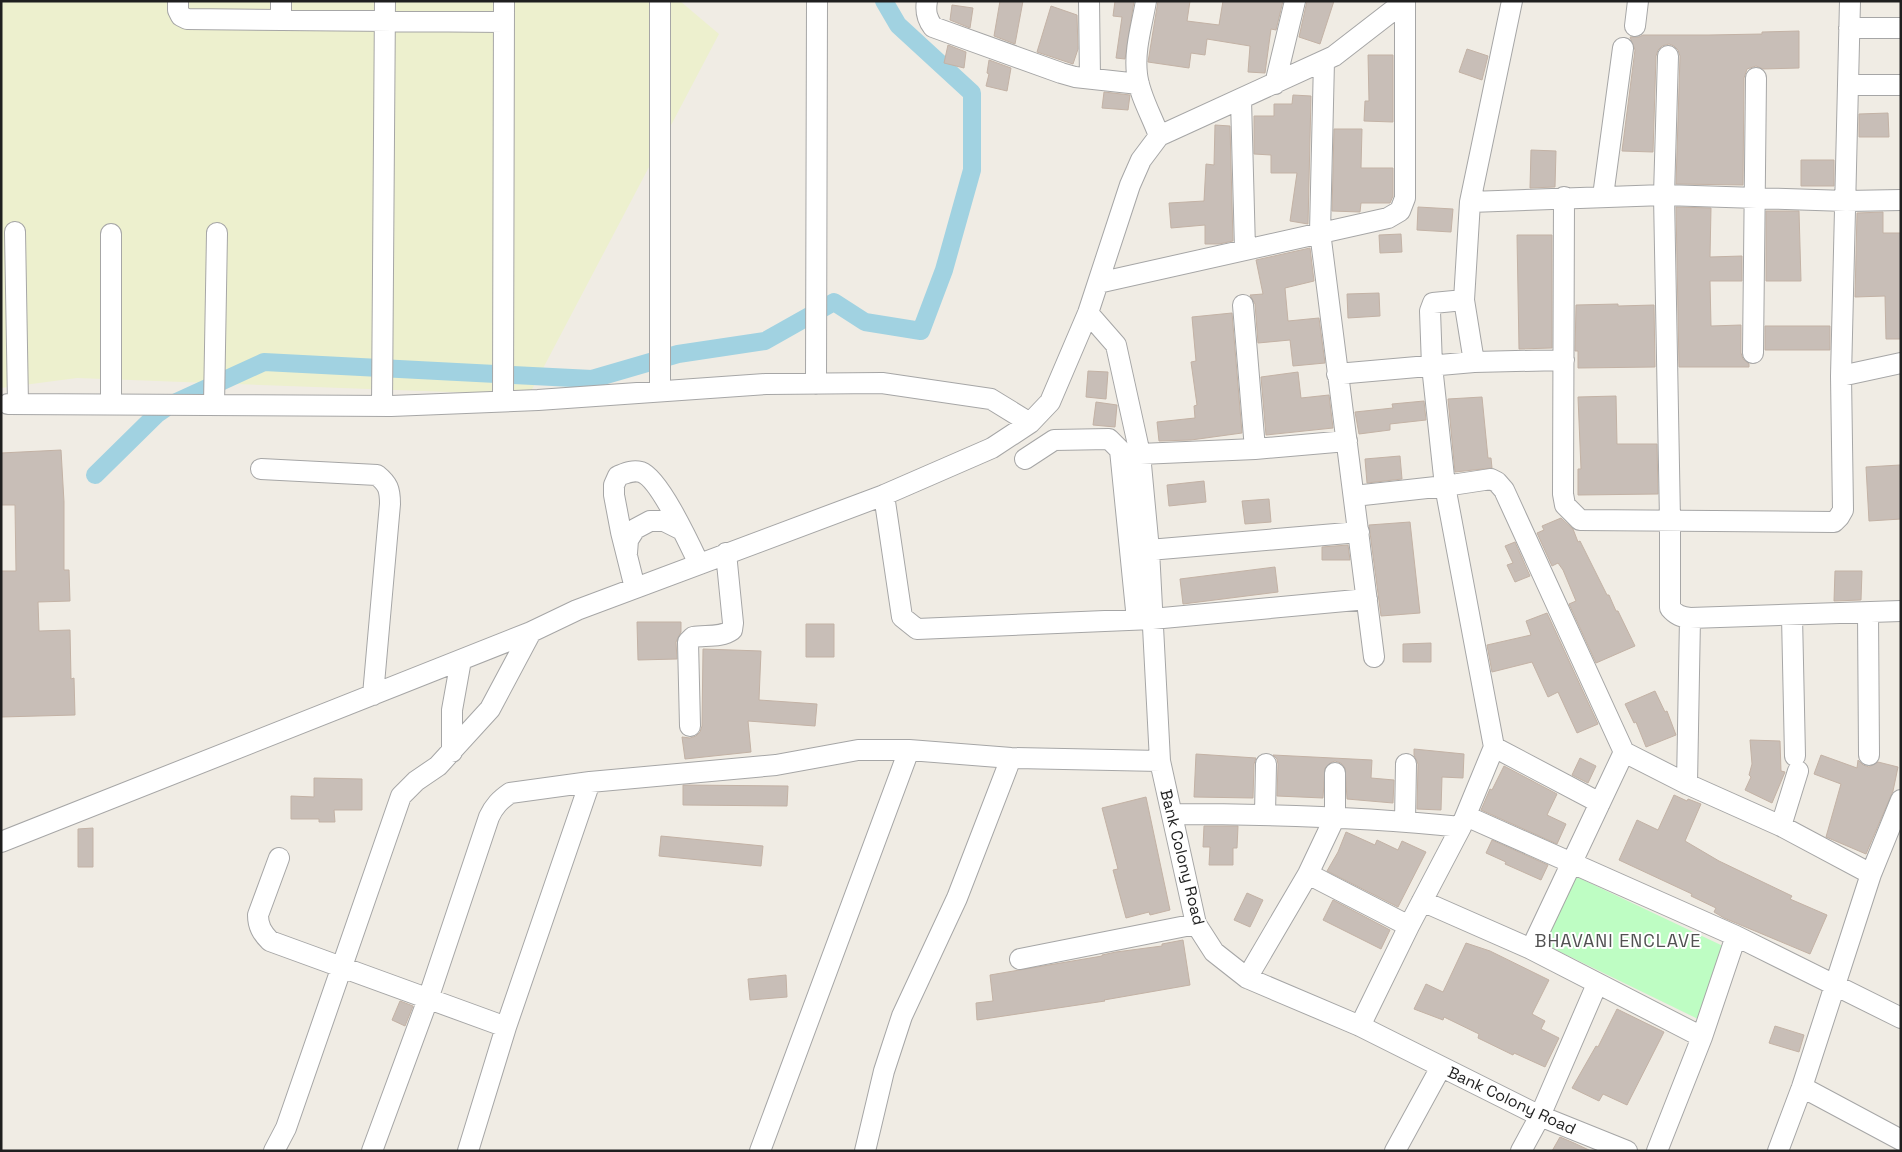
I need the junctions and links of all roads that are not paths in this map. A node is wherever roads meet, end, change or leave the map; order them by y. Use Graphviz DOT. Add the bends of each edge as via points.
graph roads {
  1 [pos="178,1"];
  2 [pos="504,1"];
  3 [pos="660,1"];
  4 [pos="817,1"];
  5 [pos="926,1"];
  6 [pos="1089,1"];
  7 [pos="1146,1"];
  8 [pos="1295,1"];
  9 [pos="1405,1"];
  10 [pos="1512,1"];
  11 [pos="1638,1"];
  12 [pos="1850,1"];
  13 [pos="281,11"];
  14 [pos="385,11"];
  15 [pos="504,22"];
  16 [pos="1635,26"];
  17 [pos="1849,28"];
  18 [pos="1901,28"];
  19 [pos="1623,48"];
  20 [pos="1668,56"];
  21 [pos="1324,61"];
  22 [pos="1090,78"];
  23 [pos="1756,78"];
  24 [pos="1139,84"];
  25 [pos="1274,84"];
  26 [pos="1848,85"];
  27 [pos="1901,85"];
  28 [pos="1241,100"];
  29 [pos="1159,136"];
  30 [pos="1664,195"];
  31 [pos="1603,196"];
  32 [pos="1564,198"];
  33 [pos="1755,198"];
  34 [pos="1901,200"];
  35 [pos="1846,201"];
  36 [pos="1470,202"];
  37 [pos="15,232"];
  38 [pos="1320,232"];
  39 [pos="217,233"];
  40 [pos="111,234"];
  41 [pos="1246,249"];
  42 [pos="1098,283"];
  43 [pos="1464,300"];
  44 [pos="1243,305"];
  45 [pos="1088,313"];
  46 [pos="1753,353"];
  47 [pos="1564,360"];
  48 [pos="1474,362"];
  49 [pos="1901,363"];
  50 [pos="1432,366"];
  51 [pos="1337,374"];
  52 [pos="1841,376"];
  53 [pos="816,384"];
  54 [pos="660,391"];
  55 [pos="503,401"];
  56 [pos="111,404"];
  57 [pos="214,405"];
  58 [pos="382,406"];
  59 [pos="1030,423"];
  60 [pos="1347,441"];
  61 [pos="1255,448"];
  62 [pos="1140,454"];
  63 [pos="1025,459"];
  64 [pos="261,469"];
  65 [pos="1445,486"];
  66 [pos="884,495"];
  67 [pos="1354,496"];
  68 [pos="1670,520"];
  69 [pos="682,530"];
  70 [pos="1359,532"];
  71 [pos="1149,550"];
  72 [pos="726,553"];
  73 [pos="627,556"];
  74 [pos="700,564"];
  75 [pos="635,588"];
  76 [pos="1367,599"];
  77 [pos="1901,611"];
  78 [pos="1868,613"];
  79 [pos="1792,616"];
  80 [pos="1690,618"];
  81 [pos="1144,619"];
  82 [pos="531,632"];
  83 [pos="1374,656"];
  84 [pos="461,660"];
  85 [pos="373,695"];
  86 [pos="690,726"];
  87 [pos="1494,747"];
  88 [pos="909,750"];
  89 [pos="452,752"];
  90 [pos="1624,752"];
  91 [pos="1869,755"];
  92 [pos="1011,758"];
  93 [pos="1160,761"];
  94 [pos="1266,764"];
  95 [pos="1406,764"];
  96 [pos="1335,773"];
  97 [pos="590,782"];
  98 [pos="1687,784"];
  99 [pos="1901,800"];
  100 [pos="1600,803"];
  101 [pos="1172,814"];
  102 [pos="1264,814"];
  103 [pos="1335,818"];
  104 [pos="1405,821"];
  105 [pos="1463,821"];
  106 [pos="1780,826"];
  107 [pos="1,842"];
  108 [pos="279,858"];
  109 [pos="1572,862"];
  110 [pos="1308,874"];
  111 [pos="1871,874"];
  112 [pos="1422,901"];
  113 [pos="1196,924"];
  114 [pos="1408,926"];
  115 [pos="1736,936"];
  116 [pos="1531,949"];
  117 [pos="1020,959"];
  118 [pos="343,968"];
  119 [pos="1247,978"];
  120 [pos="1834,983"];
  121 [pos="1597,984"];
  122 [pos="428,999"];
  123 [pos="1901,1018"];
  124 [pos="1360,1026"];
  125 [pos="506,1027"];
  126 [pos="1702,1037"];
  127 [pos="1441,1067"];
  128 [pos="1802,1087"];
  129 [pos="1540,1116"];
  130 [pos="1901,1140"];
  131 [pos="274,1151"];
  132 [pos="372,1151"];
  133 [pos="468,1151"];
  134 [pos="760,1151"];
  135 [pos="865,1151"];
  136 [pos="1395,1151"];
  137 [pos="1521,1151"];
  138 [pos="1627,1151"];
  139 [pos="1657,1151"];
  140 [pos="1778,1151"];
  1 -- 13 [label="street" via="180,16 187,19"];
  2 -- 15 [label="street"];
  3 -- 54 [label="street"];
  4 -- 53 [label="street"];
  5 -- 22 [label="street" via="927,19 932,27 1060,73"];
  6 -- 22 [label="street"];
  7 -- 24 [label="street" via="1136,55"];
  8 -- 25 [label="street"];
  9 -- 21 [label="street" via="1348,47"];
  9 -- 38 [label="street" via="1405,198 1400,211 1388,218"];
  10 -- 36 [label="street"];
  11 -- 16 [label="street"];
  12 -- 17 [label="street"];
  13 -- 14 [label="street"];
  14 -- 15 [label="street"];
  14 -- 58 [label="street"];
  15 -- 55 [label="street"];
  17 -- 18 [label="street"];
  17 -- 26 [label="street"];
  19 -- 31 [label="street"];
  20 -- 30 [label="street"];
  21 -- 25 [label="street"];
  21 -- 38 [label="street"];
  22 -- 24 [label="street"];
  23 -- 33 [label="street"];
  24 -- 29 [label="street"];
  25 -- 28 [label="street"];
  26 -- 27 [label="street"];
  26 -- 35 [label="street"];
  28 -- 29 [label="street"];
  28 -- 41 [label="street"];
  29 -- 42 [label="street" via="1141,160"];
  30 -- 31 [label="street"];
  30 -- 33 [label="street"];
  30 -- 68 [label="street"];
  31 -- 32 [label="street"];
  32 -- 36 [label="street"];
  32 -- 47 [label="street"];
  33 -- 35 [label="street"];
  33 -- 46 [label="street"];
  34 -- 35 [label="street"];
  35 -- 52 [label="street"];
  36 -- 43 [label="street"];
  37 -- 56 [label="street" via="13,404"];
  38 -- 41 [label="street"];
  38 -- 51 [label="street"];
  39 -- 57 [label="street"];
  40 -- 56 [label="street"];
  41 -- 42 [label="street"];
  42 -- 45 [label="street"];
  43 -- 48 [label="street"];
  43 -- 50 [label="street" via="1433,302 1430,311"];
  44 -- 61 [label="street"];
  45 -- 59 [label="street" via="1050,402"];
  45 -- 62 [label="street, Bank Colony Road" via="1116,345"];
  47 -- 48 [label="street"];
  47 -- 68 [label="street" via="1565,505 1580,520"];
  48 -- 50 [label="street"];
  49 -- 52 [label="street"];
  50 -- 51 [label="street"];
  50 -- 65 [label="street"];
  51 -- 60 [label="street"];
  52 -- 68 [label="street" via="1843,510 1834,522"];
  53 -- 54 [label="street"];
  53 -- 59 [label="street" via="882,383 991,399"];
  54 -- 55 [label="street"];
  55 -- 58 [label="street"];
  56 -- 57 [label="street"];
  57 -- 58 [label="street"];
  59 -- 66 [label="street" via="992,448"];
  60 -- 61 [label="street"];
  60 -- 67 [label="street"];
  61 -- 62 [label="street"];
  62 -- 71 [label="street, Bank Colony Road"];
  63 -- 81 [label="street" via="1054,440 1109,439 1120,450"];
  64 -- 85 [label="street" via="377,475 387,483 390,504"];
  65 -- 67 [label="street"];
  65 -- 87 [label="street"];
  65 -- 90 [label="street" via="1491,479 1504,490"];
  66 -- 72 [label="street"];
  66 -- 81 [label="street" via="902,617 917,629"];
  67 -- 70 [label="street"];
  68 -- 80 [label="street" via="1670,608 1682,617"];
  69 -- 73 [label="street" via="664,522 650,521 635,529 628,540"];
  69 -- 73 [label="street" via="651,480 642,472 630,471 618,476 614,495"];
  69 -- 74 [label="street"];
  70 -- 71 [label="street"];
  70 -- 76 [label="street"];
  71 -- 81 [label="street, Bank Colony Road"];
  72 -- 74 [label="street"];
  72 -- 86 [label="street" via="732,630 727,634 693,637 688,642"];
  73 -- 75 [label="street"];
  74 -- 75 [label="street"];
  75 -- 82 [label="street"];
  76 -- 81 [label="street"];
  76 -- 83 [label="street"];
  77 -- 78 [label="street"];
  78 -- 79 [label="street"];
  78 -- 91 [label="street"];
  79 -- 80 [label="street"];
  79 -- 106 [label="street" via="1797,763"];
  80 -- 98 [label="street"];
  81 -- 93 [label="street, Bank Colony Road"];
  82 -- 84 [label="street"];
  82 -- 89 [label="street" via="490,709"];
  84 -- 85 [label="street"];
  84 -- 89 [label="street" via="452,710"];
  85 -- 107 [label="street"];
  87 -- 100 [label="street"];
  87 -- 105 [label="street"];
  88 -- 92 [label="street"];
  88 -- 97 [label="street" via="858,750 776,765"];
  88 -- 134 [label="street"];
  89 -- 118 [label="street" via="401,796"];
  90 -- 98 [label="street"];
  90 -- 100 [label="street"];
  92 -- 93 [label="street"];
  92 -- 135 [label="street" via="957,898 902,1016 884,1071"];
  93 -- 101 [label="street, Bank Colony Road"];
  94 -- 102 [label="street"];
  95 -- 104 [label="street"];
  96 -- 103 [label="street"];
  97 -- 122 [label="street" via="510,793 492,809"];
  97 -- 125 [label="street"];
  98 -- 106 [label="street"];
  99 -- 111 [label="street"];
  100 -- 109 [label="street"];
  101 -- 102 [label="street"];
  101 -- 113 [label="street, Bank Colony Road"];
  102 -- 103 [label="street"];
  103 -- 104 [label="street"];
  103 -- 110 [label="street"];
  104 -- 105 [label="street"];
  105 -- 109 [label="street"];
  105 -- 112 [label="street"];
  106 -- 111 [label="street"];
  108 -- 118 [label="street" via="258,915 262,934 270,942"];
  109 -- 115 [label="street"];
  109 -- 116 [label="street"];
  110 -- 114 [label="street"];
  110 -- 119 [label="street"];
  111 -- 120 [label="street"];
  112 -- 114 [label="street"];
  112 -- 116 [label="street"];
  113 -- 117 [label="street"];
  113 -- 119 [label="street, Bank Colony Road" via="1214,952"];
  114 -- 124 [label="street"];
  115 -- 120 [label="street"];
  115 -- 126 [label="street"];
  116 -- 121 [label="street"];
  118 -- 122 [label="street"];
  118 -- 131 [label="street" via="286,1128"];
  119 -- 124 [label="street, Bank Colony Road"];
  120 -- 123 [label="street"];
  120 -- 128 [label="street"];
  121 -- 126 [label="street"];
  121 -- 129 [label="street"];
  122 -- 125 [label="street"];
  122 -- 132 [label="street"];
  124 -- 127 [label="street, Bank Colony Road"];
  125 -- 133 [label="street"];
  126 -- 139 [label="street"];
  127 -- 129 [label="street, Bank Colony Road"];
  127 -- 136 [label="street"];
  128 -- 130 [label="street"];
  128 -- 140 [label="street"];
  129 -- 137 [label="street"];
  129 -- 138 [label="street, Bank Colony Road"];
}
